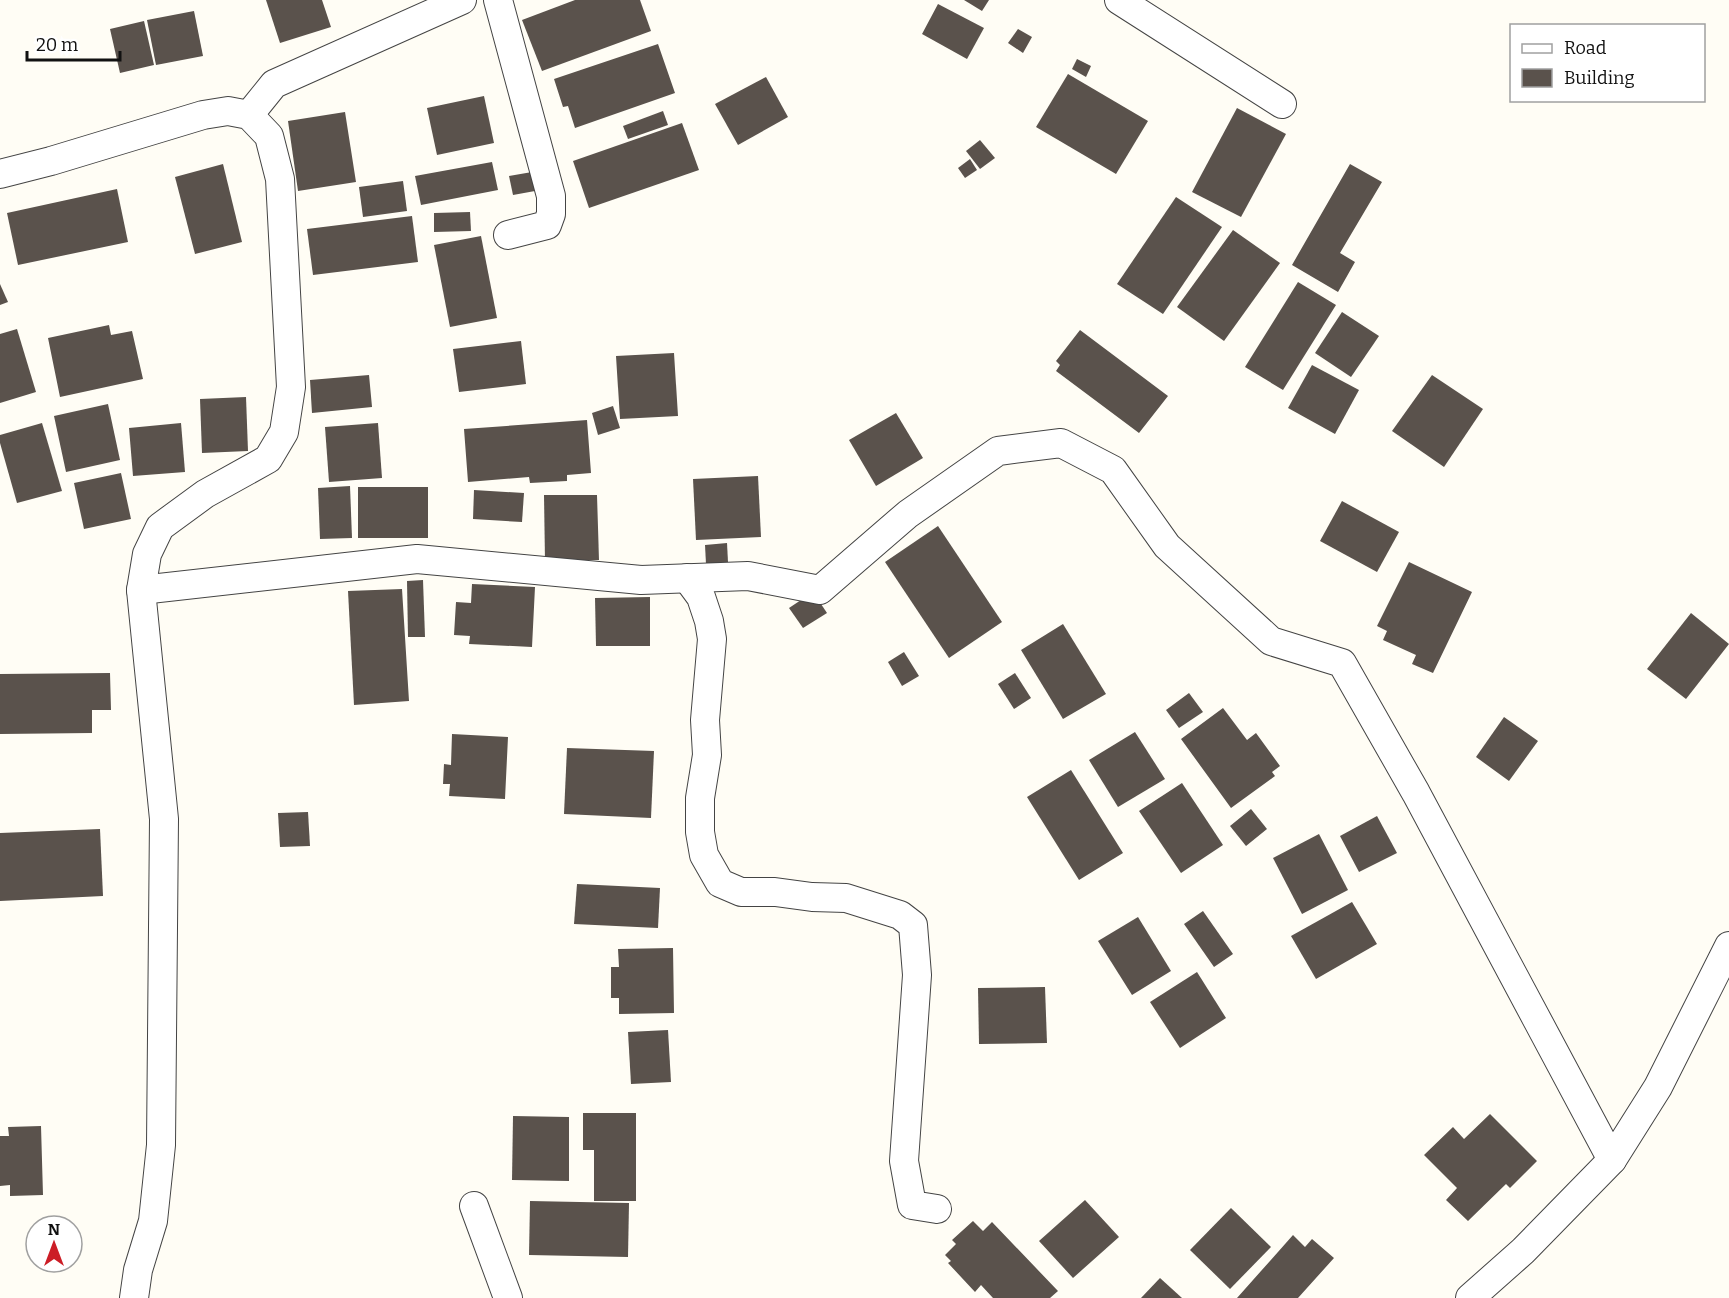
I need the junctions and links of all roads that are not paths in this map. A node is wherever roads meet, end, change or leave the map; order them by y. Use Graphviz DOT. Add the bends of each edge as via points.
graph roads {
  1 [pos="462,0"];
  2 [pos="498,0"];
  3 [pos="1119,0"];
  4 [pos="1282,104"];
  5 [pos="249,115"];
  6 [pos="0,174"];
  7 [pos="508,235"];
  8 [pos="687,578"];
  9 [pos="141,590"];
  10 [pos="1729,946"];
  11 [pos="1612,1160"];
  12 [pos="474,1206"];
  13 [pos="937,1209"];
  14 [pos="135,1298"];
  15 [pos="508,1298"];
  16 [pos="1470,1298"];
  1 -- 5 [label="street" via="274,84"];
  2 -- 7 [label="street" via="551,196 547,225"];
  3 -- 4 [label="street"];
  5 -- 6 [label="street" via="228,111 203,115"];
  5 -- 9 [label="street" via="270,136 280,179 291,387 284,432 268,459 205,494 160,527 147,554"];
  8 -- 9 [label="street" via="641,580 417,558"];
  8 -- 11 [label="street" via="748,576 820,590 908,514 998,451 1061,443 1113,470 1167,546 1271,641 1342,663"];
  8 -- 13 [label="street" via="700,597 712,639 705,720 707,754 700,798 704,855 720,883 741,892 846,898 900,915 912,925 917,975 904,1161 912,1205"];
  9 -- 14 [label="street" via="164,819 162,1144 153,1221 138,1270"];
  10 -- 11 [label="street" via="1658,1087"];
  11 -- 16 [label="street" via="1523,1251"];
  12 -- 15 [label="street"];
}
